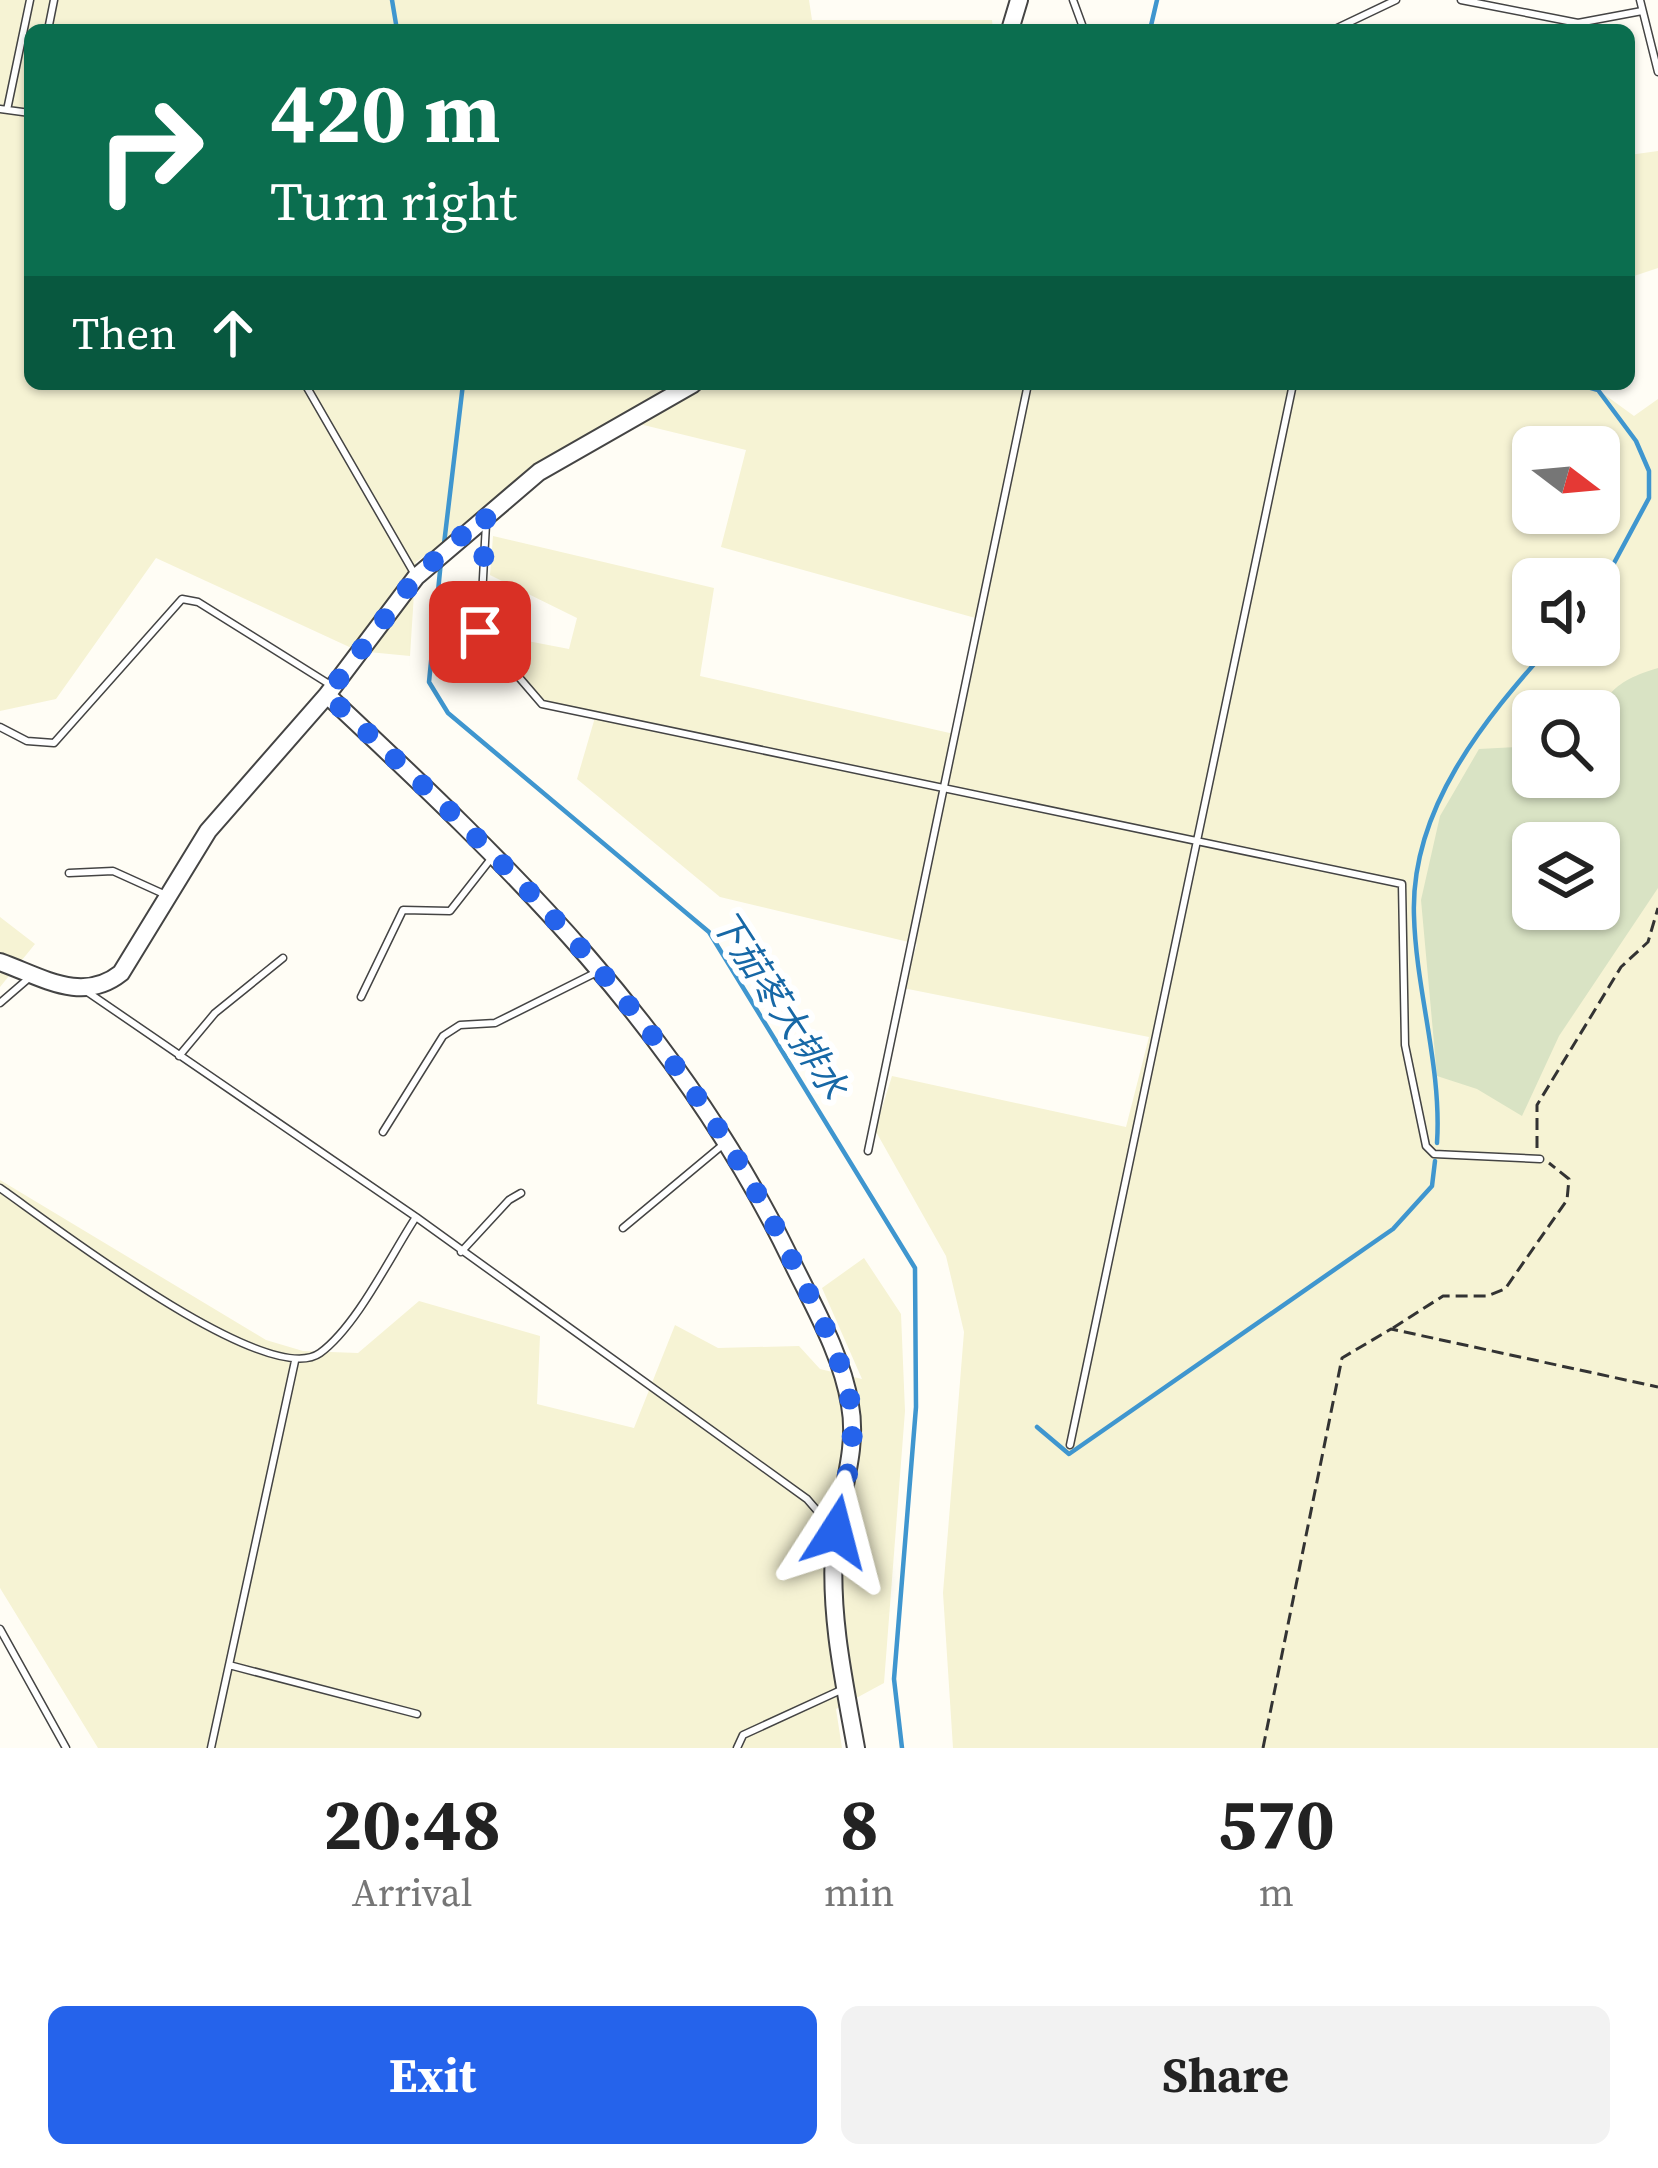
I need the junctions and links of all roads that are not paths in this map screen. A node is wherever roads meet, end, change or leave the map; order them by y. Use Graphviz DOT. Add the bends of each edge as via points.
graph roads {
  1 [pos="1396,0"];
  2 [pos="1461,0"];
  3 [pos="1640,0"];
  4 [pos="1642,11"];
  5 [pos="24,24"];
  6 [pos="1346,24"];
  7 [pos="1658,69"];
  8 [pos="3,110"];
  9 [pos="308,390"];
  10 [pos="682,390"];
  11 [pos="1027,390"];
  12 [pos="1292,390"];
  13 [pos="486,514"];
  14 [pos="416,577"];
  15 [pos="330,691"];
  16 [pos="0,727"];
  17 [pos="944,786"];
  18 [pos="1199,840"];
  19 [pos="496,853"];
  20 [pos="69,873"];
  21 [pos="169,897"];
  22 [pos="283,958"];
  23 [pos="0,962"];
  24 [pos="603,969"];
  25 [pos="34,975"];
  26 [pos="84,990"];
  27 [pos="361,997"];
  28 [pos="0,1003"];
  29 [pos="179,1056"];
  30 [pos="382,1132"];
  31 [pos="728,1141"];
  32 [pos="868,1151"];
  33 [pos="1540,1159"];
  34 [pos="0,1188"];
  35 [pos="521,1193"];
  36 [pos="416,1216"];
  37 [pos="622,1228"];
  38 [pos="461,1252"];
  39 [pos="295,1361"];
  40 [pos="1070,1445"];
  41 [pos="836,1532"];
  42 [pos="0,1629"];
  43 [pos="229,1665"];
  44 [pos="845,1688"];
  45 [pos="417,1714"];
  46 [pos="66,1748"];
  47 [pos="212,1748"];
  48 [pos="737,1748"];
  49 [pos="856,1748"];
  1 -- 6 [label="lane"];
  2 -- 4 [label="lane" via="1578,23"];
  3 -- 4 [label="lane"];
  4 -- 7 [label="lane"];
  5 -- 8 [label="lane"];
  9 -- 14 [label="lane"];
  10 -- 13 [label="street" via="539,472"];
  11 -- 17 [label="lane"];
  12 -- 18 [label="lane"];
  13 -- 14 [label="street"];
  13 -- 17 [label="lane" via="480,632 542,704"];
  14 -- 15 [label="street"];
  15 -- 16 [label="lane" via="199,602 182,599 64,736 27,741"];
  15 -- 19 [label="street"];
  15 -- 21 [label="street" via="208,831"];
  17 -- 18 [label="lane"];
  17 -- 32 [label="lane"];
  18 -- 33 [label="lane" via="1402,884 1406,1045 1426,1146 1434,1154"];
  18 -- 40 [label="lane"];
  19 -- 24 [label="street"];
  19 -- 27 [label="lane" via="450,911 403,910"];
  20 -- 21 [label="lane" via="113,872"];
  21 -- 26 [label="street" via="122,973"];
  22 -- 29 [label="lane" via="215,1013"];
  23 -- 25 [label="street"];
  24 -- 30 [label="lane" via="495,1022 460,1025 443,1036"];
  24 -- 31 [label="street"];
  25 -- 26 [label="street"];
  25 -- 28 [label="lane"];
  26 -- 29 [label="lane"];
  29 -- 36 [label="lane"];
  31 -- 37 [label="lane"];
  31 -- 41 [label="street" via="829,1338 851,1406"];
  34 -- 39 [label="lane" via="142,1290"];
  35 -- 38 [label="lane"];
  36 -- 38 [label="lane"];
  36 -- 39 [label="lane" via="343,1329 318,1355"];
  38 -- 41 [label="lane" via="807,1498"];
  39 -- 43 [label="lane"];
  41 -- 44 [label="street" via="833,1623"];
  42 -- 46 [label="lane"];
  43 -- 45 [label="lane"];
  43 -- 47 [label="lane"];
  44 -- 48 [label="lane" via="742,1735"];
  44 -- 49 [label="street"];
}
